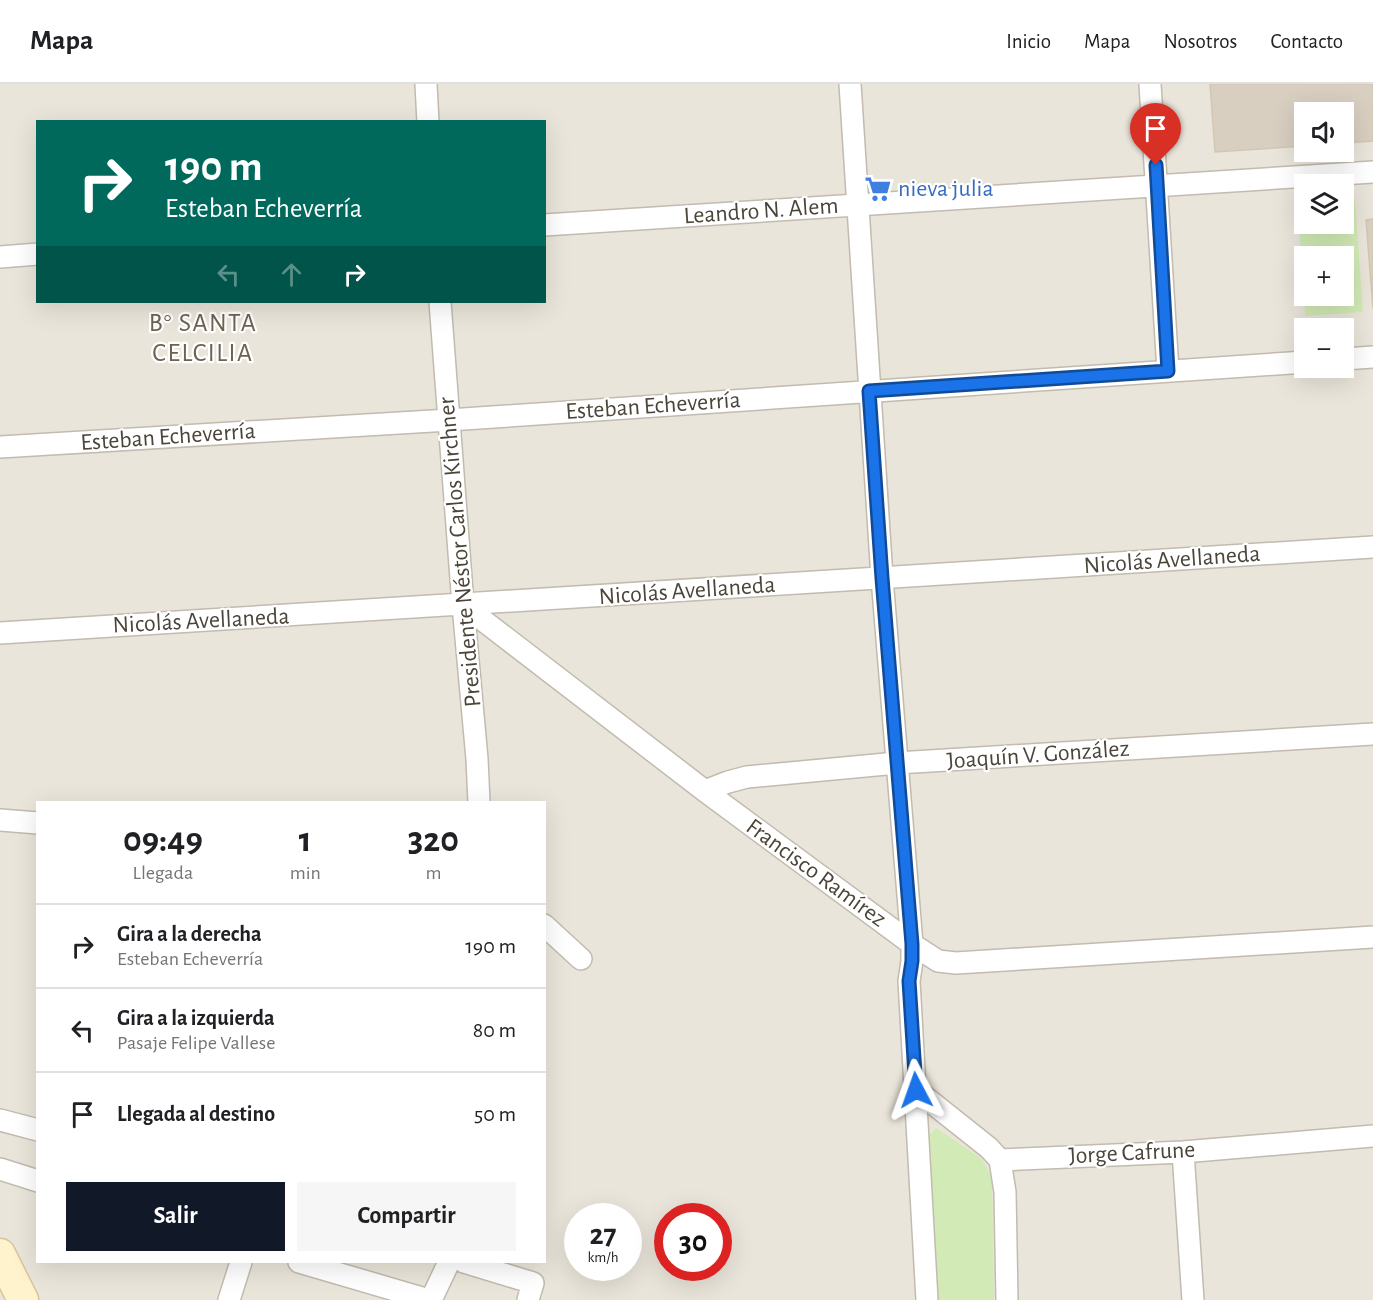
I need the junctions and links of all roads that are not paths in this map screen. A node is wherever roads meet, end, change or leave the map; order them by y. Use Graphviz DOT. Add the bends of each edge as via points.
graph roads {
  1 [pos="426,84"];
  2 [pos="850,84"];
  3 [pos="1150,84"];
  4 [pos="428,120"];
  5 [pos="1373,172"];
  6 [pos="1157,186"];
  7 [pos="858,205"];
  8 [pos="546,225"];
  9 [pos="36,254"];
  10 [pos="0,256"];
  11 [pos="440,303"];
  12 [pos="1373,357"];
  13 [pos="1354,358"];
  14 [pos="1294,363"];
  15 [pos="1168,371"];
  16 [pos="869,391"];
  17 [pos="449,420"];
  18 [pos="0,447"];
  19 [pos="1373,547"];
  20 [pos="882,578"];
  21 [pos="463,605"];
  22 [pos="0,633"];
  23 [pos="1373,734"];
  24 [pos="897,763"];
  25 [pos="705,791"];
  26 [pos="479,801"];
  27 [pos="0,820"];
  28 [pos="36,823"];
  29 [pos="546,928"];
  30 [pos="1373,937"];
  31 [pos="912,944"];
  32 [pos="581,959"];
  33 [pos="916,1090"];
  34 [pos="0,1120"];
  35 [pos="36,1130"];
  36 [pos="1373,1136"];
  37 [pos="1183,1152"];
  38 [pos="1000,1160"];
  39 [pos="0,1169"];
  40 [pos="36,1180"];
  41 [pos="0,1254"];
  42 [pos="241,1263"];
  43 [pos="302,1263"];
  44 [pos="448,1263"];
  45 [pos="467,1263"];
  46 [pos="19,1299"];
  47 [pos="229,1300"];
  48 [pos="430,1300"];
  49 [pos="528,1300"];
  50 [pos="927,1300"];
  51 [pos="1007,1300"];
  52 [pos="1193,1300"];
  1 -- 4 [label="street"];
  2 -- 7 [label="street"];
  3 -- 6 [label="street"];
  5 -- 6 [label="street, Leandro N. Alem"];
  6 -- 7 [label="street, Leandro N. Alem"];
  6 -- 15 [label="street"];
  7 -- 8 [label="street, Leandro N. Alem"];
  7 -- 16 [label="street"];
  9 -- 10 [label="street"];
  11 -- 17 [label="street, Presidente Néstor Carlos Kirchner"];
  12 -- 13 [label="street"];
  14 -- 15 [label="street, Esteban Echeverría"];
  15 -- 16 [label="street, Esteban Echeverría"];
  16 -- 17 [label="street, Esteban Echeverría"];
  16 -- 20 [label="street"];
  17 -- 18 [label="street, Esteban Echeverría"];
  17 -- 21 [label="street, Presidente Néstor Carlos Kirchner"];
  19 -- 20 [label="street, Nicolás Avellaneda"];
  20 -- 21 [label="street, Nicolás Avellaneda"];
  20 -- 24 [label="street"];
  21 -- 22 [label="street, Nicolás Avellaneda"];
  21 -- 25 [label="street, Francisco Ramírez"];
  21 -- 26 [label="street, Presidente Néstor Carlos Kirchner"];
  23 -- 24 [label="street, Joaquín V. González"];
  24 -- 25 [label="street, Joaquín V. González" via="747,777"];
  24 -- 31 [label="street"];
  25 -- 31 [label="street, Francisco Ramírez"];
  27 -- 28 [label="street"];
  29 -- 32 [label="street"];
  30 -- 31 [label="street, Francisco Ramírez" via="956,963 938,961"];
  31 -- 33 [label="street" via="909,981"];
  33 -- 38 [label="street"];
  33 -- 50 [label="street"];
  34 -- 35 [label="street"];
  36 -- 37 [label="street, Jorge Cafrune"];
  37 -- 38 [label="street, Jorge Cafrune"];
  37 -- 52 [label="street"];
  38 -- 51 [label="street" via="1005,1192"];
  39 -- 40 [label="street"];
  41 -- 46 [label="main road"];
  42 -- 47 [label="street"];
  43 -- 48 [label="street"];
  44 -- 48 [label="street"];
  45 -- 49 [label="street" via="533,1283"];
}
